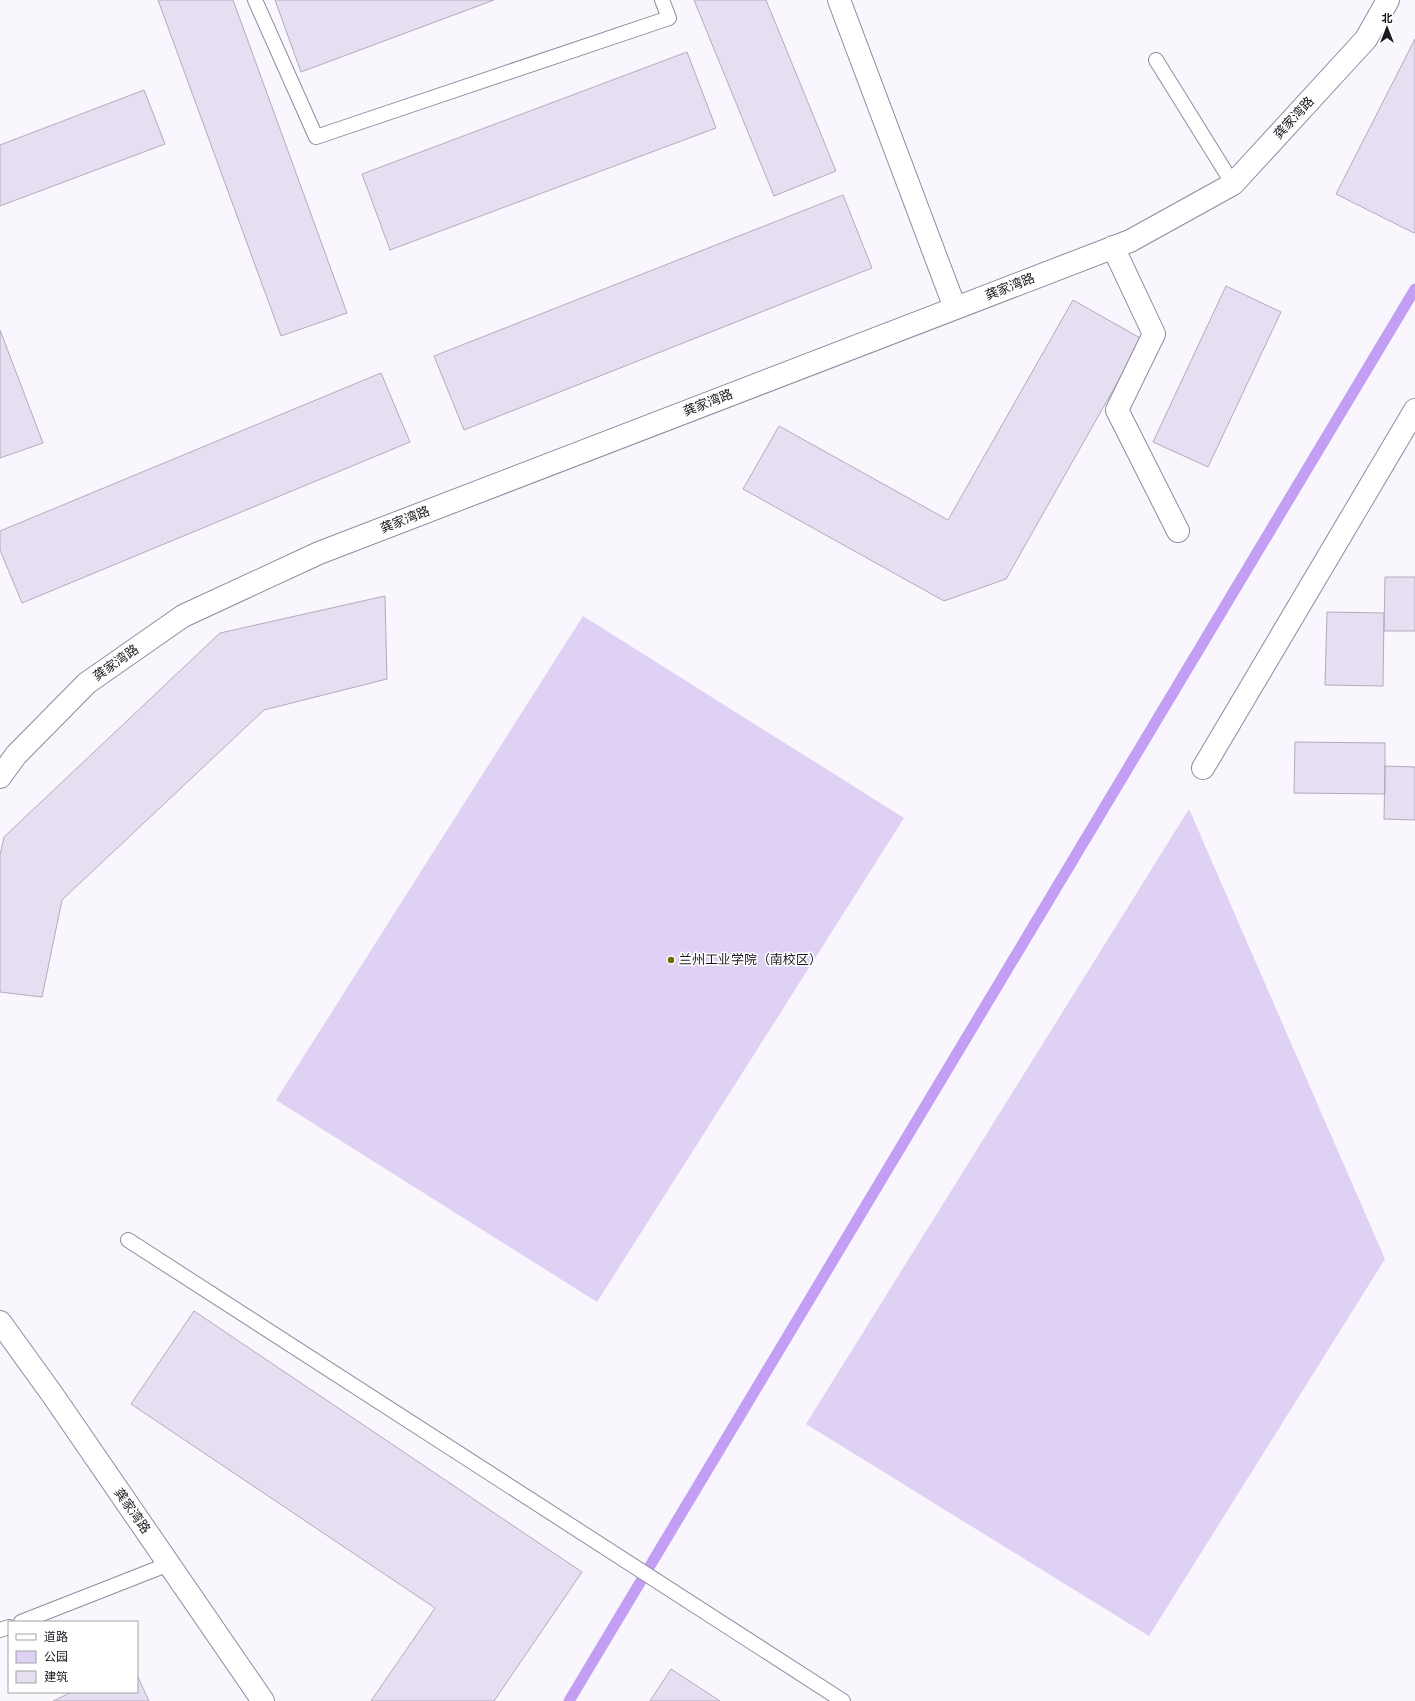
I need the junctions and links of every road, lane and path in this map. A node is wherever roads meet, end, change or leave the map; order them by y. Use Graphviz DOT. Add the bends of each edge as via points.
graph roads {
  1 [pos="256,0"];
  2 [pos="662,0"];
  3 [pos="839,0"];
  4 [pos="1388,0"];
  5 [pos="1156,60"];
  6 [pos="1232,184"];
  7 [pos="1113,248"];
  8 [pos="956,308"];
  9 [pos="1415,410"];
  10 [pos="1178,531"];
  11 [pos="1203,768"];
  12 [pos="0,777"];
  13 [pos="128,1240"];
  14 [pos="0,1322"];
  15 [pos="8,1340"];
  16 [pos="169,1564"];
  17 [pos="25,1621"];
  18 [pos="263,1701"];
  19 [pos="843,1701"];
  1 -- 2 [label="lane" via="316,137 669,18"];
  3 -- 8 [label="street"];
  4 -- 6 [label="street, 龚家湾路" via="1366,39"];
  5 -- 6 [label="lane"];
  6 -- 7 [label="street, 龚家湾路"];
  7 -- 8 [label="street, 龚家湾路"];
  7 -- 10 [label="street" via="1154,334 1117,410"];
  8 -- 12 [label="street, 龚家湾路" via="319,553 183,616 87,683 16,755"];
  9 -- 11 [label="street"];
  13 -- 19 [label="lane"];
  14 -- 15 [label="street, 龚家湾路"];
  15 -- 16 [label="street, 龚家湾路"];
  16 -- 17 [label="lane"];
  16 -- 18 [label="street, 龚家湾路"];
}
